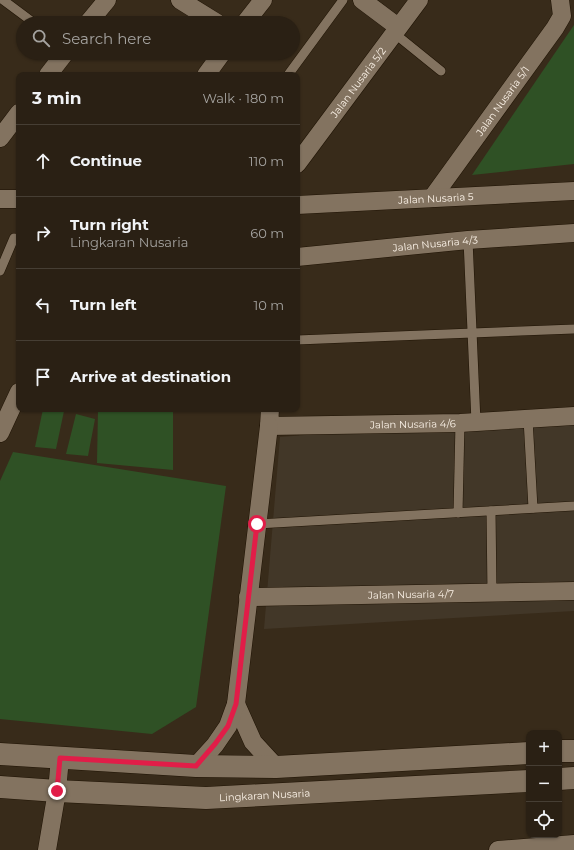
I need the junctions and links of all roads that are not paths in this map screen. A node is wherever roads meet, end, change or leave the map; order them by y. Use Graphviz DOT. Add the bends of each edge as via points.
graph roads {
  1 [pos="3,0"];
  2 [pos="107,0"];
  3 [pos="181,0"];
  4 [pos="263,0"];
  5 [pos="343,0"];
  6 [pos="362,0"];
  7 [pos="419,0"];
  8 [pos="560,0"];
  9 [pos="25,16"];
  10 [pos="94,16"];
  11 [pos="206,16"];
  12 [pos="250,16"];
  13 [pos="396,30"];
  14 [pos="300,59"];
  15 [pos="60,60"];
  16 [pos="217,60"];
  17 [pos="299,60"];
  18 [pos="441,71"];
  19 [pos="50,72"];
  20 [pos="208,72"];
  21 [pos="290,72"];
  22 [pos="16,117"];
  23 [pos="0,138"];
  24 [pos="300,160"];
  25 [pos="574,191"];
  26 [pos="432,198"];
  27 [pos="0,199"];
  28 [pos="16,199"];
  29 [pos="300,205"];
  30 [pos="574,233"];
  31 [pos="14,238"];
  32 [pos="468,240"];
  33 [pos="300,257"];
  34 [pos="0,271"];
  35 [pos="574,328"];
  36 [pos="473,333"];
  37 [pos="300,340"];
  38 [pos="16,398"];
  39 [pos="574,416"];
  40 [pos="270,417"];
  41 [pos="528,419"];
  42 [pos="468,422"];
  43 [pos="2,426"];
  44 [pos="574,506"];
  45 [pos="533,508"];
  46 [pos="491,511"];
  47 [pos="458,513"];
  48 [pos="257,524"];
  49 [pos="574,591"];
  50 [pos="492,593"];
  51 [pos="248,597"];
  52 [pos="236,704"];
  53 [pos="562,751"];
  54 [pos="574,751"];
  55 [pos="526,753"];
  56 [pos="0,754"];
  57 [pos="60,758"];
  58 [pos="196,766"];
  59 [pos="276,767"];
  60 [pos="574,778"];
  61 [pos="562,779"];
  62 [pos="526,781"];
  63 [pos="0,786"];
  64 [pos="57,791"];
  65 [pos="574,844"];
  66 [pos="547,848"];
  67 [pos="47,850"];
  68 [pos="498,850"];
  1 -- 9 [label="lane"];
  2 -- 10 [label="street"];
  3 -- 11 [label="street"];
  4 -- 12 [label="street"];
  5 -- 14 [label="lane"];
  6 -- 13 [label="street"];
  7 -- 13 [label="street, Jalan Nusaria 5/2"];
  8 -- 26 [label="street, Jalan Nusaria 5/1" via="562,16 555,28"];
  13 -- 18 [label="lane"];
  13 -- 24 [label="street, Jalan Nusaria 5/2"];
  15 -- 19 [label="street"];
  16 -- 20 [label="street"];
  17 -- 21 [label="lane"];
  22 -- 23 [label="street"];
  25 -- 26 [label="street, Jalan Nusaria 5"];
  26 -- 29 [label="street, Jalan Nusaria 5"];
  27 -- 28 [label="street"];
  30 -- 32 [label="street, Jalan Nusaria 4/3"];
  31 -- 34 [label="lane"];
  32 -- 33 [label="street, Jalan Nusaria 4/3"];
  32 -- 36 [label="lane"];
  35 -- 36 [label="lane"];
  36 -- 37 [label="lane"];
  36 -- 42 [label="lane"];
  38 -- 43 [label="street"];
  39 -- 41 [label="street, Jalan Nusaria 4/6"];
  40 -- 42 [label="street, Jalan Nusaria 4/6"];
  40 -- 48 [label="street"];
  41 -- 42 [label="street, Jalan Nusaria 4/6"];
  41 -- 45 [label="lane"];
  42 -- 47 [label="lane"];
  44 -- 45 [label="lane"];
  45 -- 46 [label="lane"];
  46 -- 47 [label="lane"];
  46 -- 50 [label="lane"];
  47 -- 48 [label="lane"];
  48 -- 51 [label="street"];
  49 -- 50 [label="street, Jalan Nusaria 4/7"];
  50 -- 51 [label="street, Jalan Nusaria 4/7"];
  51 -- 52 [label="street"];
  52 -- 58 [label="street" via="228,726"];
  52 -- 59 [label="street" via="253,742"];
  53 -- 54 [label="main road"];
  55 -- 59 [label="main road"];
  56 -- 57 [label="main road"];
  57 -- 58 [label="main road"];
  57 -- 64 [label="street"];
  58 -- 59 [label="main road"];
  60 -- 61 [label="main road"];
  62 -- 64 [label="main road, Lingkaran Nusaria" via="206,798"];
  63 -- 64 [label="main road, Lingkaran Nusaria"];
  64 -- 67 [label="street"];
  65 -- 66 [label="street"];
  66 -- 68 [label="street"];
}
